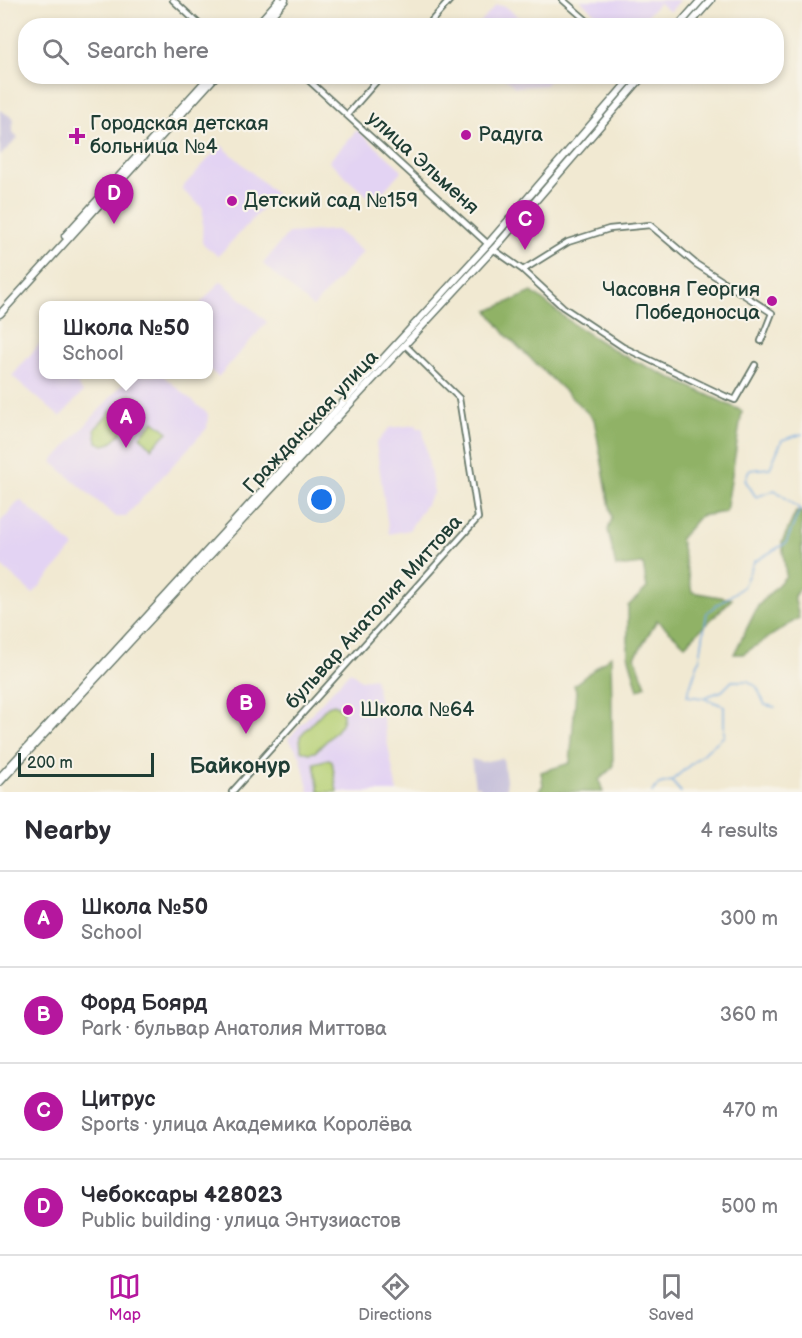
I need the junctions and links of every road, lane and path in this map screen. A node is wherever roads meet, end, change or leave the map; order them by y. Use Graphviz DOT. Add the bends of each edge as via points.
graph roads {
  1 [pos="173,0"];
  2 [pos="279,0"];
  3 [pos="285,0"];
  4 [pos="450,0"];
  5 [pos="563,0"];
  6 [pos="701,0"];
  7 [pos="711,0"];
  8 [pos="192,18"];
  9 [pos="263,18"];
  10 [pos="269,18"];
  11 [pos="434,18"];
  12 [pos="583,18"];
  13 [pos="685,18"];
  14 [pos="695,18"];
  15 [pos="204,84"];
  16 [pos="208,84"];
  17 [pos="313,84"];
  18 [pos="374,84"];
  19 [pos="626,84"];
  20 [pos="636,84"];
  21 [pos="192,100"];
  22 [pos="346,115"];
  23 [pos="491,247"];
  24 [pos="523,270"];
  25 [pos="21,288"];
  26 [pos="0,308"];
  27 [pos="0,314"];
  28 [pos="761,340"];
  29 [pos="405,345"];
  30 [pos="756,365"];
  31 [pos="282,474"];
  32 [pos="0,782"];
  33 [pos="232,792"];
  1 -- 8 [label="street"];
  2 -- 9 [label="main road"];
  3 -- 10 [label="main road"];
  4 -- 11 [label="street"];
  5 -- 12 [label="street"];
  6 -- 13 [label="main road"];
  7 -- 14 [label="main road"];
  15 -- 21 [label="main road"];
  16 -- 21 [label="main road"];
  17 -- 22 [label="street, улица Эльменя"];
  18 -- 22 [label="street"];
  19 -- 23 [label="main road, Гражданская улица"];
  20 -- 23 [label="main road, Гражданская улица"];
  21 -- 25 [label="main road"];
  22 -- 23 [label="street, улица Эльменя"];
  23 -- 24 [label="street, улица Эльменя"];
  23 -- 29 [label="main road, Гражданская улица"];
  23 -- 31 [label="main road, Гражданская улица"];
  24 -- 28 [label="street" via="568,242 609,229 650,225 696,264 772,313"];
  24 -- 30 [label="street, улица Эльменя" via="562,307 637,356 735,400"];
  25 -- 26 [label="main road"];
  25 -- 27 [label="main road"];
  29 -- 31 [label="main road, Гражданская улица"];
  29 -- 33 [label="street, бульвар Анатолия Миттова" via="459,398 477,518"];
  31 -- 32 [label="main road, Гражданская улица"];
}
